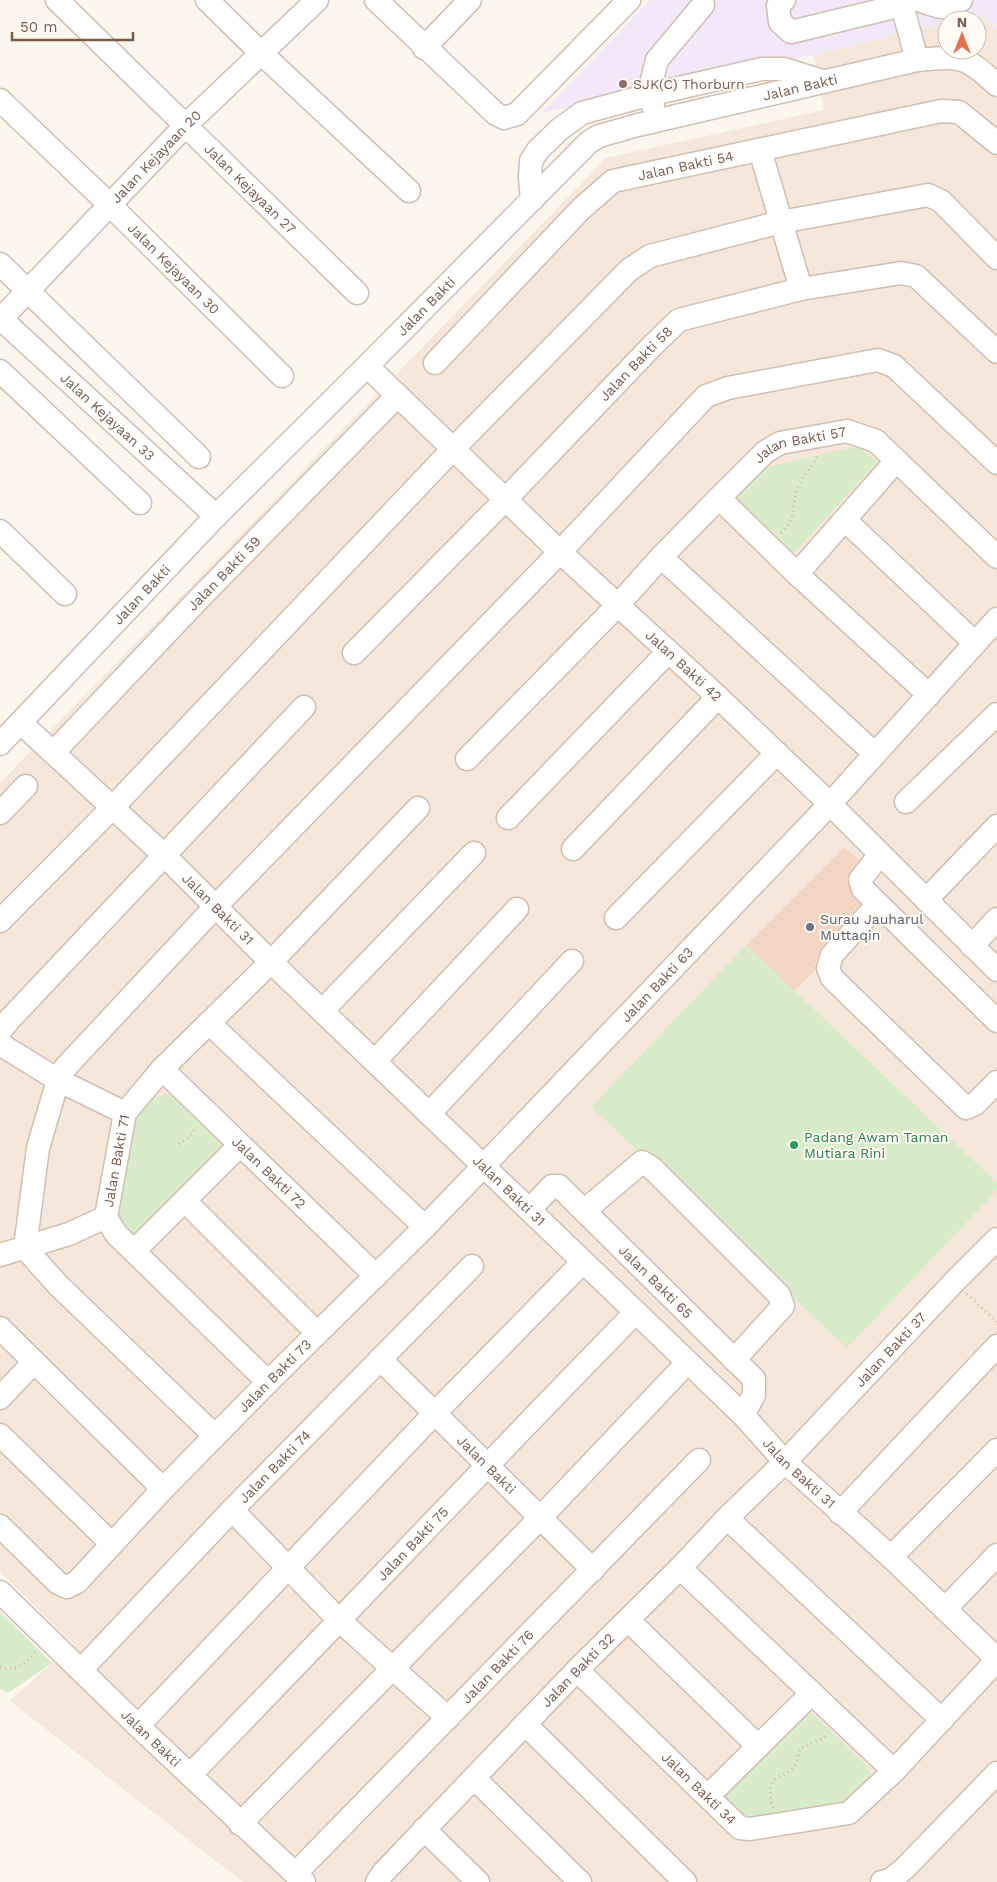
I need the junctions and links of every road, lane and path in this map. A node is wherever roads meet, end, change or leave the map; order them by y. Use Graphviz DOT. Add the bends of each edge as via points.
graph roads {
  1 [pos="57,0"];
  2 [pos="207,0"];
  3 [pos="317,0"];
  4 [pos="376,0"];
  5 [pos="470,0"];
  6 [pos="628,0"];
  7 [pos="784,0"];
  8 [pos="962,0"];
  9 [pos="910,2"];
  10 [pos="703,5"];
  11 [pos="424,48"];
  12 [pos="261,53"];
  13 [pos="917,60"];
  14 [pos="823,81"];
  15 [pos="997,85"];
  16 [pos="648,95"];
  17 [pos="0,100"];
  18 [pos="660,120"];
  19 [pos="186,125"];
  20 [pos="997,143"];
  21 [pos="760,150"];
  22 [pos="409,190"];
  23 [pos="532,200"];
  24 [pos="110,205"];
  25 [pos="782,222"];
  26 [pos="997,258"];
  27 [pos="0,264"];
  28 [pos="801,289"];
  29 [pos="28,291"];
  30 [pos="358,293"];
  31 [pos="0,319"];
  32 [pos="997,352"];
  33 [pos="434,363"];
  34 [pos="368,366"];
  35 [pos="0,371"];
  36 [pos="282,376"];
  37 [pos="397,396"];
  38 [pos="454,448"];
  39 [pos="820,449"];
  40 [pos="199,457"];
  41 [pos="896,461"];
  42 [pos="997,463"];
  43 [pos="719,498"];
  44 [pos="506,500"];
  45 [pos="140,504"];
  46 [pos="216,516"];
  47 [pos="845,520"];
  48 [pos="0,531"];
  49 [pos="768,545"];
  50 [pos="560,552"];
  51 [pos="661,557"];
  52 [pos="997,557"];
  53 [pos="797,574"];
  54 [pos="66,594"];
  55 [pos="618,605"];
  56 [pos="997,619"];
  57 [pos="976,643"];
  58 [pos="668,652"];
  59 [pos="354,653"];
  60 [pos="929,695"];
  61 [pos="718,697"];
  62 [pos="304,707"];
  63 [pos="997,714"];
  64 [pos="21,723"];
  65 [pos="0,744"];
  66 [pos="53,753"];
  67 [pos="777,753"];
  68 [pos="874,754"];
  69 [pos="467,759"];
  70 [pos="26,786"];
  71 [pos="906,802"];
  72 [pos="830,804"];
  73 [pos="112,808"];
  74 [pos="418,808"];
  75 [pos="0,813"];
  76 [pos="508,818"];
  77 [pos="997,826"];
  78 [pos="572,849"];
  79 [pos="474,853"];
  80 [pos="880,854"];
  81 [pos="164,856"];
  82 [pos="926,900"];
  83 [pos="878,905"];
  84 [pos="215,907"];
  85 [pos="517,909"];
  86 [pos="616,918"];
  87 [pos="997,919"];
  88 [pos="0,921"];
  89 [pos="972,946"];
  90 [pos="572,961"];
  91 [pos="271,962"];
  92 [pos="997,970"];
  93 [pos="322,1011"];
  94 [pos="997,1021"];
  95 [pos="209,1023"];
  96 [pos="0,1031"];
  97 [pos="0,1044"];
  98 [pos="375,1061"];
  99 [pos="162,1069"];
  100 [pos="58,1080"];
  101 [pos="997,1082"];
  102 [pos="125,1113"];
  103 [pos="429,1114"];
  104 [pos="209,1115"];
  105 [pos="179,1144"];
  106 [pos="240,1145"];
  107 [pos="483,1166"];
  108 [pos="184,1201"];
  109 [pos="530,1209"];
  110 [pos="584,1211"];
  111 [pos="106,1217"];
  112 [pos="424,1227"];
  113 [pos="997,1239"];
  114 [pos="25,1248"];
  115 [pos="134,1251"];
  116 [pos="0,1255"];
  117 [pos="583,1262"];
  118 [pos="472,1266"];
  119 [pos="376,1276"];
  120 [pos="954,1282"];
  121 [pos="636,1312"];
  122 [pos="997,1322"];
  123 [pos="0,1328"];
  124 [pos="317,1333"];
  125 [pos="997,1346"];
  126 [pos="380,1359"];
  127 [pos="734,1360"];
  128 [pos="34,1362"];
  129 [pos="688,1362"];
  130 [pos="268,1382"];
  131 [pos="0,1398"];
  132 [pos="435,1413"];
  133 [pos="743,1415"];
  134 [pos="0,1435"];
  135 [pos="215,1436"];
  136 [pos="997,1450"];
  137 [pos="699,1460"];
  138 [pos="785,1462"];
  139 [pos="487,1465"];
  140 [pos="163,1489"];
  141 [pos="232,1510"];
  142 [pos="840,1512"];
  143 [pos="541,1517"];
  144 [pos="726,1518"];
  145 [pos="0,1526"];
  146 [pos="112,1544"];
  147 [pos="997,1555"];
  148 [pos="891,1557"];
  149 [pos="288,1567"];
  150 [pos="680,1568"];
  151 [pos="593,1570"];
  152 [pos="0,1592"];
  153 [pos="945,1609"];
  154 [pos="628,1620"];
  155 [pos="340,1621"];
  156 [pos="48,1638"];
  157 [pos="997,1660"];
  158 [pos="0,1667"];
  159 [pos="394,1668"];
  160 [pos="81,1670"];
  161 [pos="577,1670"];
  162 [pos="812,1693"];
  163 [pos="448,1718"];
  164 [pos="942,1720"];
  165 [pos="841,1721"];
  166 [pos="525,1724"];
  167 [pos="138,1726"];
  168 [pos="758,1746"];
  169 [pos="894,1771"];
  170 [pos="997,1773"];
  171 [pos="190,1775"];
  172 [pos="474,1778"];
  173 [pos="708,1796"];
  174 [pos="240,1824"];
  175 [pos="776,1825"];
  176 [pos="424,1829"];
  177 [pos="300,1878"];
  178 [pos="377,1882"];
  179 [pos="478,1882"];
  180 [pos="580,1882"];
  181 [pos="685,1882"];
  182 [pos="882,1882"];
  1 -- 19 [label="street, Jalan Kejayaan 27"];
  2 -- 12 [label="street"];
  3 -- 12 [label="street, Jalan Kejayaan 20"];
  4 -- 11 [label="street"];
  5 -- 11 [label="street"];
  6 -- 11 [label="street" via="516,114 504,118"];
  7 -- 9 [label="street" via="778,6 780,22 791,32"];
  8 -- 9 [label="street" via="941,8"];
  9 -- 13 [label="street"];
  10 -- 16 [label="street" via="657,60"];
  12 -- 19 [label="street, Jalan Kejayaan 20"];
  12 -- 22 [label="street"];
  13 -- 14 [label="street, Jalan Bakti"];
  13 -- 15 [label="street, Jalan Bakti" via="960,58 976,66"];
  14 -- 16 [label="street" via="784,69 762,69"];
  14 -- 18 [label="street, Jalan Bakti"];
  16 -- 18 [label="street"];
  16 -- 23 [label="street" via="582,113 560,129 531,161"];
  17 -- 24 [label="street, Jalan Kejayaan 30"];
  18 -- 23 [label="street, Jalan Bakti" via="599,136 588,142"];
  19 -- 24 [label="street, Jalan Kejayaan 20"];
  19 -- 30 [label="street, Jalan Kejayaan 27"];
  20 -- 21 [label="street, Jalan Bakti 54" via="959,112 941,112"];
  21 -- 25 [label="street"];
  21 -- 33 [label="street, Jalan Bakti 54" via="613,181 581,209"];
  23 -- 34 [label="street, Jalan Bakti"];
  24 -- 29 [label="street, Jalan Kejayaan 20"];
  24 -- 36 [label="street, Jalan Kejayaan 30"];
  25 -- 26 [label="street" via="928,195 941,201"];
  25 -- 28 [label="street"];
  25 -- 38 [label="street" via="650,256 629,270"];
  27 -- 29 [label="street"];
  28 -- 32 [label="street, Jalan Bakti 58" via="901,273 916,276"];
  28 -- 44 [label="street, Jalan Bakti 58" via="679,320"];
  29 -- 31 [label="street, Jalan Kejayaan 20"];
  29 -- 40 [label="street"];
  31 -- 46 [label="street, Jalan Kejayaan 33"];
  34 -- 37 [label="street, Jalan Bakti 42"];
  34 -- 46 [label="street, Jalan Bakti"];
  35 -- 45 [label="street"];
  37 -- 38 [label="street, Jalan Bakti 42"];
  37 -- 66 [label="street, Jalan Bakti 59"];
  38 -- 44 [label="street, Jalan Bakti 42"];
  38 -- 73 [label="street"];
  39 -- 49 [label="path" via="798,487 793,518"];
  41 -- 43 [label="street, Jalan Bakti 57" via="876,441 847,431 780,443 765,452"];
  41 -- 47 [label="street"];
  41 -- 52 [label="street, Jalan Bakti 57"];
  42 -- 50 [label="street" via="894,366 878,360 728,388 706,396"];
  43 -- 49 [label="street"];
  43 -- 51 [label="street, Jalan Bakti 57"];
  44 -- 50 [label="street, Jalan Bakti 42"];
  44 -- 59 [label="street, Jalan Bakti 58"];
  46 -- 64 [label="street, Jalan Bakti"];
  47 -- 53 [label="street"];
  47 -- 57 [label="street"];
  48 -- 54 [label="street"];
  49 -- 53 [label="street"];
  50 -- 55 [label="street, Jalan Bakti 42"];
  50 -- 84 [label="street"];
  51 -- 55 [label="street, Jalan Bakti 57"];
  51 -- 68 [label="street"];
  53 -- 60 [label="street"];
  55 -- 58 [label="street, Jalan Bakti 42"];
  55 -- 69 [label="street, Jalan Bakti 57"];
  56 -- 57 [label="street, Jalan Bakti 63"];
  57 -- 60 [label="street, Jalan Bakti 63"];
  58 -- 61 [label="street, Jalan Bakti 42"];
  58 -- 76 [label="street"];
  60 -- 68 [label="street, Jalan Bakti 63"];
  61 -- 67 [label="street, Jalan Bakti 42"];
  61 -- 78 [label="street"];
  62 -- 81 [label="street"];
  63 -- 71 [label="street"];
  64 -- 65 [label="street, Jalan Bakti"];
  64 -- 66 [label="street, Jalan Bakti 31"];
  66 -- 73 [label="street, Jalan Bakti 31"];
  67 -- 72 [label="street, Jalan Bakti 42"];
  67 -- 86 [label="street"];
  68 -- 72 [label="street, Jalan Bakti 63"];
  70 -- 75 [label="street"];
  72 -- 80 [label="street, Jalan Bakti 42"];
  72 -- 107 [label="street, Jalan Bakti 63"];
  73 -- 81 [label="street, Jalan Bakti 31"];
  73 -- 88 [label="street"];
  74 -- 91 [label="street, Jalan Bakti 71"];
  77 -- 82 [label="street"];
  79 -- 93 [label="street"];
  80 -- 82 [label="street, Jalan Bakti 42"];
  80 -- 83 [label="street" via="860,880 863,889"];
  81 -- 84 [label="street, Jalan Bakti 31"];
  81 -- 96 [label="street"];
  82 -- 89 [label="street, Jalan Bakti 42"];
  83 -- 94 [label="street"];
  83 -- 101 [label="street" via="832,955 828,968 832,978 966,1108 975,1104"];
  84 -- 91 [label="street, Jalan Bakti 31"];
  84 -- 100 [label="street" via="65,1068"];
  85 -- 98 [label="street"];
  87 -- 89 [label="street"];
  89 -- 92 [label="street, Jalan Bakti 42"];
  90 -- 103 [label="street"];
  91 -- 93 [label="street, Jalan Bakti 31"];
  91 -- 95 [label="street, Jalan Bakti 71"];
  93 -- 98 [label="street, Jalan Bakti 31"];
  95 -- 99 [label="street, Jalan Bakti 71"];
  95 -- 112 [label="street"];
  97 -- 100 [label="street"];
  98 -- 103 [label="street, Jalan Bakti 31"];
  99 -- 102 [label="street, Jalan Bakti 71"];
  99 -- 104 [label="street, Jalan Bakti 72"];
  100 -- 102 [label="street"];
  100 -- 114 [label="street" via="38,1148"];
  102 -- 111 [label="street, Jalan Bakti 71"];
  103 -- 107 [label="street, Jalan Bakti 31"];
  104 -- 105 [label="path"];
  104 -- 106 [label="street, Jalan Bakti 72"];
  106 -- 108 [label="street"];
  106 -- 119 [label="street, Jalan Bakti 72"];
  107 -- 109 [label="street, Jalan Bakti 31"];
  107 -- 112 [label="street, Jalan Bakti 73"];
  108 -- 115 [label="street"];
  108 -- 124 [label="street"];
  109 -- 110 [label="street, Jalan Bakti 65" via="552,1186 559,1186"];
  109 -- 117 [label="street, Jalan Bakti 31"];
  110 -- 127 [label="street, Jalan Bakti 65"];
  110 -- 127 [label="street" via="642,1162 652,1168 779,1295 782,1306"];
  111 -- 114 [label="street" via="69,1234"];
  111 -- 115 [label="street, Jalan Bakti 71" via="116,1234"];
  112 -- 119 [label="street, Jalan Bakti 73"];
  113 -- 120 [label="street, Jalan Bakti 37"];
  114 -- 116 [label="street"];
  114 -- 135 [label="street" via="57,1284"];
  115 -- 130 [label="street, Jalan Bakti 71"];
  117 -- 121 [label="street, Jalan Bakti 31"];
  117 -- 132 [label="street"];
  118 -- 126 [label="street, Jalan Bakti 74"];
  119 -- 124 [label="street, Jalan Bakti 73"];
  120 -- 122 [label="path"];
  120 -- 138 [label="street, Jalan Bakti 37"];
  121 -- 129 [label="street, Jalan Bakti 31"];
  121 -- 139 [label="street, Jalan Bakti 75"];
  123 -- 128 [label="street"];
  124 -- 130 [label="street, Jalan Bakti 73"];
  125 -- 142 [label="street"];
  126 -- 132 [label="street, Jalan Bakti"];
  126 -- 141 [label="street, Jalan Bakti 74"];
  127 -- 133 [label="street, Jalan Bakti 65" via="754,1379 754,1395"];
  128 -- 131 [label="street"];
  128 -- 140 [label="street"];
  129 -- 133 [label="street, Jalan Bakti 31"];
  129 -- 143 [label="street"];
  130 -- 135 [label="street, Jalan Bakti 73"];
  132 -- 139 [label="street, Jalan Bakti"];
  132 -- 149 [label="street"];
  133 -- 138 [label="street, Jalan Bakti 31"];
  134 -- 146 [label="street"];
  135 -- 140 [label="street, Jalan Bakti 73"];
  136 -- 148 [label="street"];
  137 -- 151 [label="street, Jalan Bakti 76"];
  138 -- 142 [label="street, Jalan Bakti 31"];
  138 -- 144 [label="street, Jalan Bakti 32"];
  139 -- 143 [label="street, Jalan Bakti"];
  139 -- 155 [label="street, Jalan Bakti 75"];
  140 -- 146 [label="street, Jalan Bakti 73"];
  141 -- 149 [label="street"];
  141 -- 160 [label="street, Jalan Bakti 74"];
  142 -- 148 [label="street, Jalan Bakti 31"];
  143 -- 151 [label="street, Jalan Bakti"];
  143 -- 159 [label="street"];
  144 -- 150 [label="street, Jalan Bakti 32"];
  144 -- 164 [label="street"];
  145 -- 146 [label="street, Jalan Bakti 73" via="58,1584 67,1587 77,1582"];
  147 -- 153 [label="street"];
  148 -- 153 [label="street, Jalan Bakti 31"];
  149 -- 155 [label="street"];
  149 -- 167 [label="street"];
  150 -- 154 [label="street, Jalan Bakti 32"];
  150 -- 162 [label="street"];
  151 -- 163 [label="street, Jalan Bakti 76"];
  152 -- 156 [label="street, Jalan Bakti"];
  153 -- 157 [label="street, Jalan Bakti 31"];
  154 -- 161 [label="street, Jalan Bakti 32"];
  154 -- 168 [label="street"];
  155 -- 159 [label="street"];
  155 -- 171 [label="street, Jalan Bakti 75"];
  156 -- 158 [label="path" via="24,1665 10,1669"];
  156 -- 160 [label="street, Jalan Bakti"];
  157 -- 164 [label="street, Jalan Bakti 34"];
  159 -- 163 [label="street"];
  159 -- 174 [label="street"];
  160 -- 167 [label="street, Jalan Bakti"];
  161 -- 166 [label="street, Jalan Bakti 32"];
  161 -- 173 [label="street, Jalan Bakti 34"];
  162 -- 165 [label="street"];
  162 -- 168 [label="street"];
  163 -- 177 [label="street, Jalan Bakti 76"];
  164 -- 169 [label="street, Jalan Bakti 34"];
  165 -- 169 [label="street"];
  165 -- 175 [label="path" via="822,1739 800,1748 794,1767 777,1777 769,1787"];
  166 -- 172 [label="street, Jalan Bakti 32"];
  166 -- 181 [label="street"];
  167 -- 171 [label="street, Jalan Bakti"];
  168 -- 173 [label="street"];
  169 -- 175 [label="street, Jalan Bakti 34" via="849,1813"];
  170 -- 182 [label="street" via="905,1868"];
  171 -- 174 [label="street, Jalan Bakti"];
  172 -- 176 [label="street, Jalan Bakti 32"];
  172 -- 180 [label="street"];
  173 -- 175 [label="street, Jalan Bakti 34" via="740,1828"];
  174 -- 177 [label="street, Jalan Bakti"];
  176 -- 178 [label="street, Jalan Bakti 32"];
  176 -- 179 [label="street"];
}
